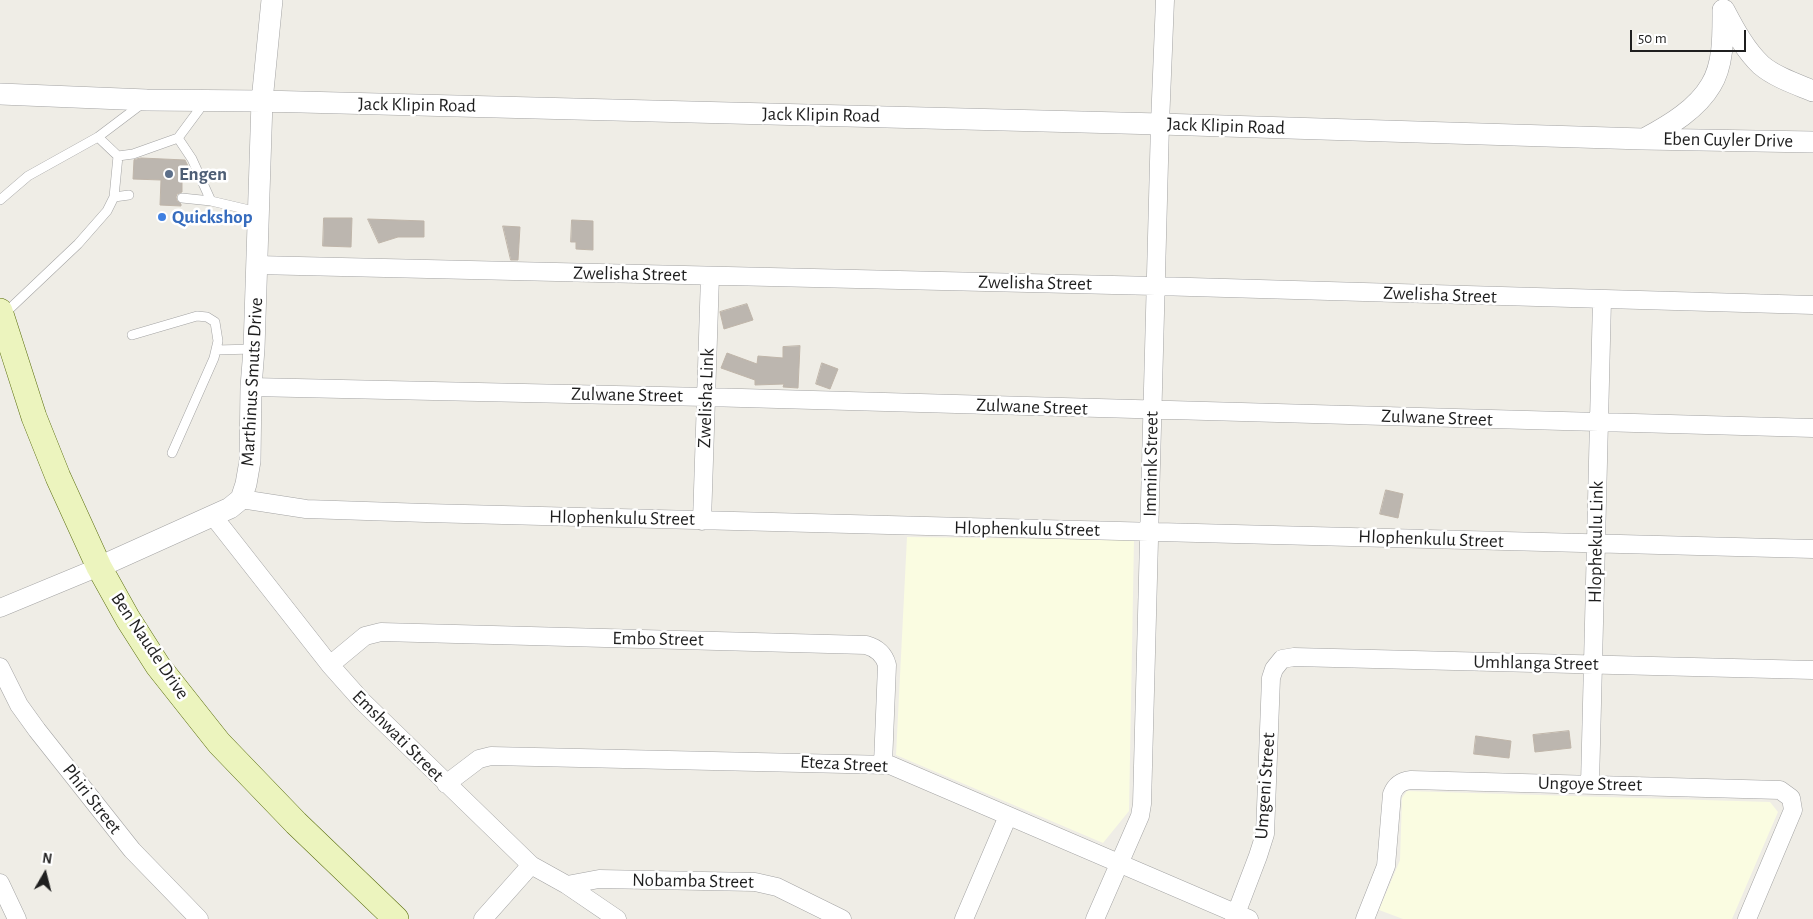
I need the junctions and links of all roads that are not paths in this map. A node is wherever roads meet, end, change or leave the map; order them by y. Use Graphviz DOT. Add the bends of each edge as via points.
graph roads {
  1 [pos="272,0"];
  2 [pos="1165,0"];
  3 [pos="1720,5"];
  4 [pos="1813,91"];
  5 [pos="0,94"];
  6 [pos="147,100"];
  7 [pos="206,101"];
  8 [pos="262,101"];
  9 [pos="1160,124"];
  10 [pos="98,137"];
  11 [pos="178,138"];
  12 [pos="1643,139"];
  13 [pos="1813,142"];
  14 [pos="118,156"];
  15 [pos="129,195"];
  16 [pos="114,197"];
  17 [pos="182,198"];
  18 [pos="0,200"];
  19 [pos="211,201"];
  20 [pos="258,212"];
  21 [pos="256,265"];
  22 [pos="710,276"];
  23 [pos="1156,286"];
  24 [pos="1602,300"];
  25 [pos="1813,306"];
  26 [pos="1,314"];
  27 [pos="132,335"];
  28 [pos="254,349"];
  29 [pos="216,350"];
  30 [pos="251,387"];
  31 [pos="706,397"];
  32 [pos="1152,410"];
  33 [pos="1599,423"];
  34 [pos="1813,428"];
  35 [pos="172,454"];
  36 [pos="241,499"];
  37 [pos="213,516"];
  38 [pos="702,520"];
  39 [pos="1149,532"];
  40 [pos="1596,544"];
  41 [pos="1813,549"];
  42 [pos="98,567"];
  43 [pos="0,608"];
  44 [pos="1593,664"];
  45 [pos="330,665"];
  46 [pos="0,667"];
  47 [pos="1813,670"];
  48 [pos="1271,678"];
  49 [pos="883,764"];
  50 [pos="446,784"];
  51 [pos="1590,784"];
  52 [pos="1008,816"];
  53 [pos="1119,863"];
  54 [pos="531,864"];
  55 [pos="0,883"];
  56 [pos="567,885"];
  57 [pos="1240,917"];
  58 [pos="196,918"];
  59 [pos="17,919"];
  60 [pos="396,919"];
  61 [pos="483,919"];
  62 [pos="617,919"];
  63 [pos="842,919"];
  64 [pos="964,919"];
  65 [pos="1095,919"];
  66 [pos="1364,919"];
  67 [pos="1747,919"];
  1 -- 8 [label="street, Marthinus Smuts Drive"];
  2 -- 9 [label="street, Immink Street"];
  3 -- 4 [label="street" via="1762,66"];
  3 -- 12 [label="street" via="1722,50 1711,85 1683,116"];
  5 -- 6 [label="street, Jack Klipin Road"];
  6 -- 7 [label="street, Jack Klipin Road"];
  6 -- 10 [label="lane"];
  7 -- 8 [label="street, Jack Klipin Road"];
  7 -- 11 [label="lane"];
  8 -- 9 [label="street, Jack Klipin Road"];
  8 -- 20 [label="street, Marthinus Smuts Drive"];
  9 -- 12 [label="street, Jack Klipin Road"];
  9 -- 23 [label="street, Immink Street"];
  10 -- 14 [label="lane"];
  10 -- 18 [label="lane" via="28,176"];
  11 -- 14 [label="lane"];
  11 -- 19 [label="lane" via="192,159"];
  12 -- 13 [label="street, Eben Cuyler Drive"];
  14 -- 16 [label="lane"];
  15 -- 16 [label="lane"];
  16 -- 26 [label="lane" via="108,211 78,244"];
  17 -- 19 [label="lane"];
  19 -- 20 [label="lane"];
  20 -- 21 [label="street, Marthinus Smuts Drive"];
  21 -- 22 [label="street, Zwelisha Street"];
  21 -- 28 [label="street, Marthinus Smuts Drive"];
  22 -- 23 [label="street, Zwelisha Street"];
  22 -- 31 [label="street, Zwelisha Link"];
  23 -- 24 [label="street, Zwelisha Street"];
  23 -- 32 [label="street, Immink Street"];
  24 -- 25 [label="street, Zwelisha Street"];
  24 -- 33 [label="street, Hlophekulu Link"];
  26 -- 42 [label="main road, Ben Naude Drive" via="34,417"];
  27 -- 29 [label="lane" via="197,316 207,317 215,322"];
  28 -- 29 [label="lane"];
  28 -- 30 [label="street, Marthinus Smuts Drive"];
  29 -- 35 [label="lane"];
  30 -- 31 [label="street, Zulwane Street"];
  30 -- 36 [label="street, Marthinus Smuts Drive" via="250,461"];
  31 -- 32 [label="street, Zulwane Street"];
  31 -- 38 [label="street, Zwelisha Link"];
  32 -- 33 [label="street, Zulwane Street"];
  32 -- 39 [label="street, Immink Street"];
  33 -- 34 [label="street, Zulwane Street"];
  33 -- 40 [label="street, Hlophekulu Link"];
  36 -- 37 [label="street"];
  36 -- 38 [label="street, Hlophenkulu Street" via="306,509"];
  37 -- 42 [label="street"];
  37 -- 45 [label="street, Emshwati Street"];
  38 -- 39 [label="street, Hlophenkulu Street"];
  39 -- 40 [label="street, Hlophenkulu Street"];
  39 -- 53 [label="street, Immink Street" via="1142,804"];
  40 -- 41 [label="street, Hlophenkulu Street"];
  40 -- 44 [label="street, Hlophekulu Link"];
  42 -- 43 [label="street"];
  42 -- 60 [label="main road, Ben Naude Drive" via="158,666 219,743"];
  44 -- 47 [label="street, Umhlanga Street"];
  44 -- 48 [label="street, Umhlanga Street" via="1294,657 1282,659"];
  44 -- 51 [label="street, Hlophekulu Link"];
  45 -- 49 [label="street, Embo Street" via="365,636 381,632 866,645 880,652 887,665"];
  45 -- 50 [label="street, Emshwati Street"];
  46 -- 58 [label="street, Phiri Street" via="19,705 43,737 132,850"];
  48 -- 57 [label="street, Umgeni Street" via="1265,834"];
  49 -- 50 [label="street, Eteza Street" via="491,756 479,759"];
  49 -- 52 [label="street, Eteza Street" via="897,767"];
  50 -- 54 [label="street, Emshwati Street"];
  51 -- 66 [label="street, Ungoye Street" via="1401,782 1391,800 1386,866"];
  51 -- 67 [label="street, Ungoye Street" via="1773,789 1788,796 1793,804 1792,810"];
  52 -- 53 [label="street, Eteza Street"];
  52 -- 64 [label="street"];
  53 -- 57 [label="street, Eteza Street"];
  53 -- 65 [label="street, Immink Street"];
  54 -- 56 [label="street, Emshwati Street"];
  54 -- 61 [label="street"];
  55 -- 59 [label="street"];
  56 -- 62 [label="street, Emshwati Street"];
  56 -- 63 [label="street, Nobamba Street" via="599,879 755,882 777,887"];
}
